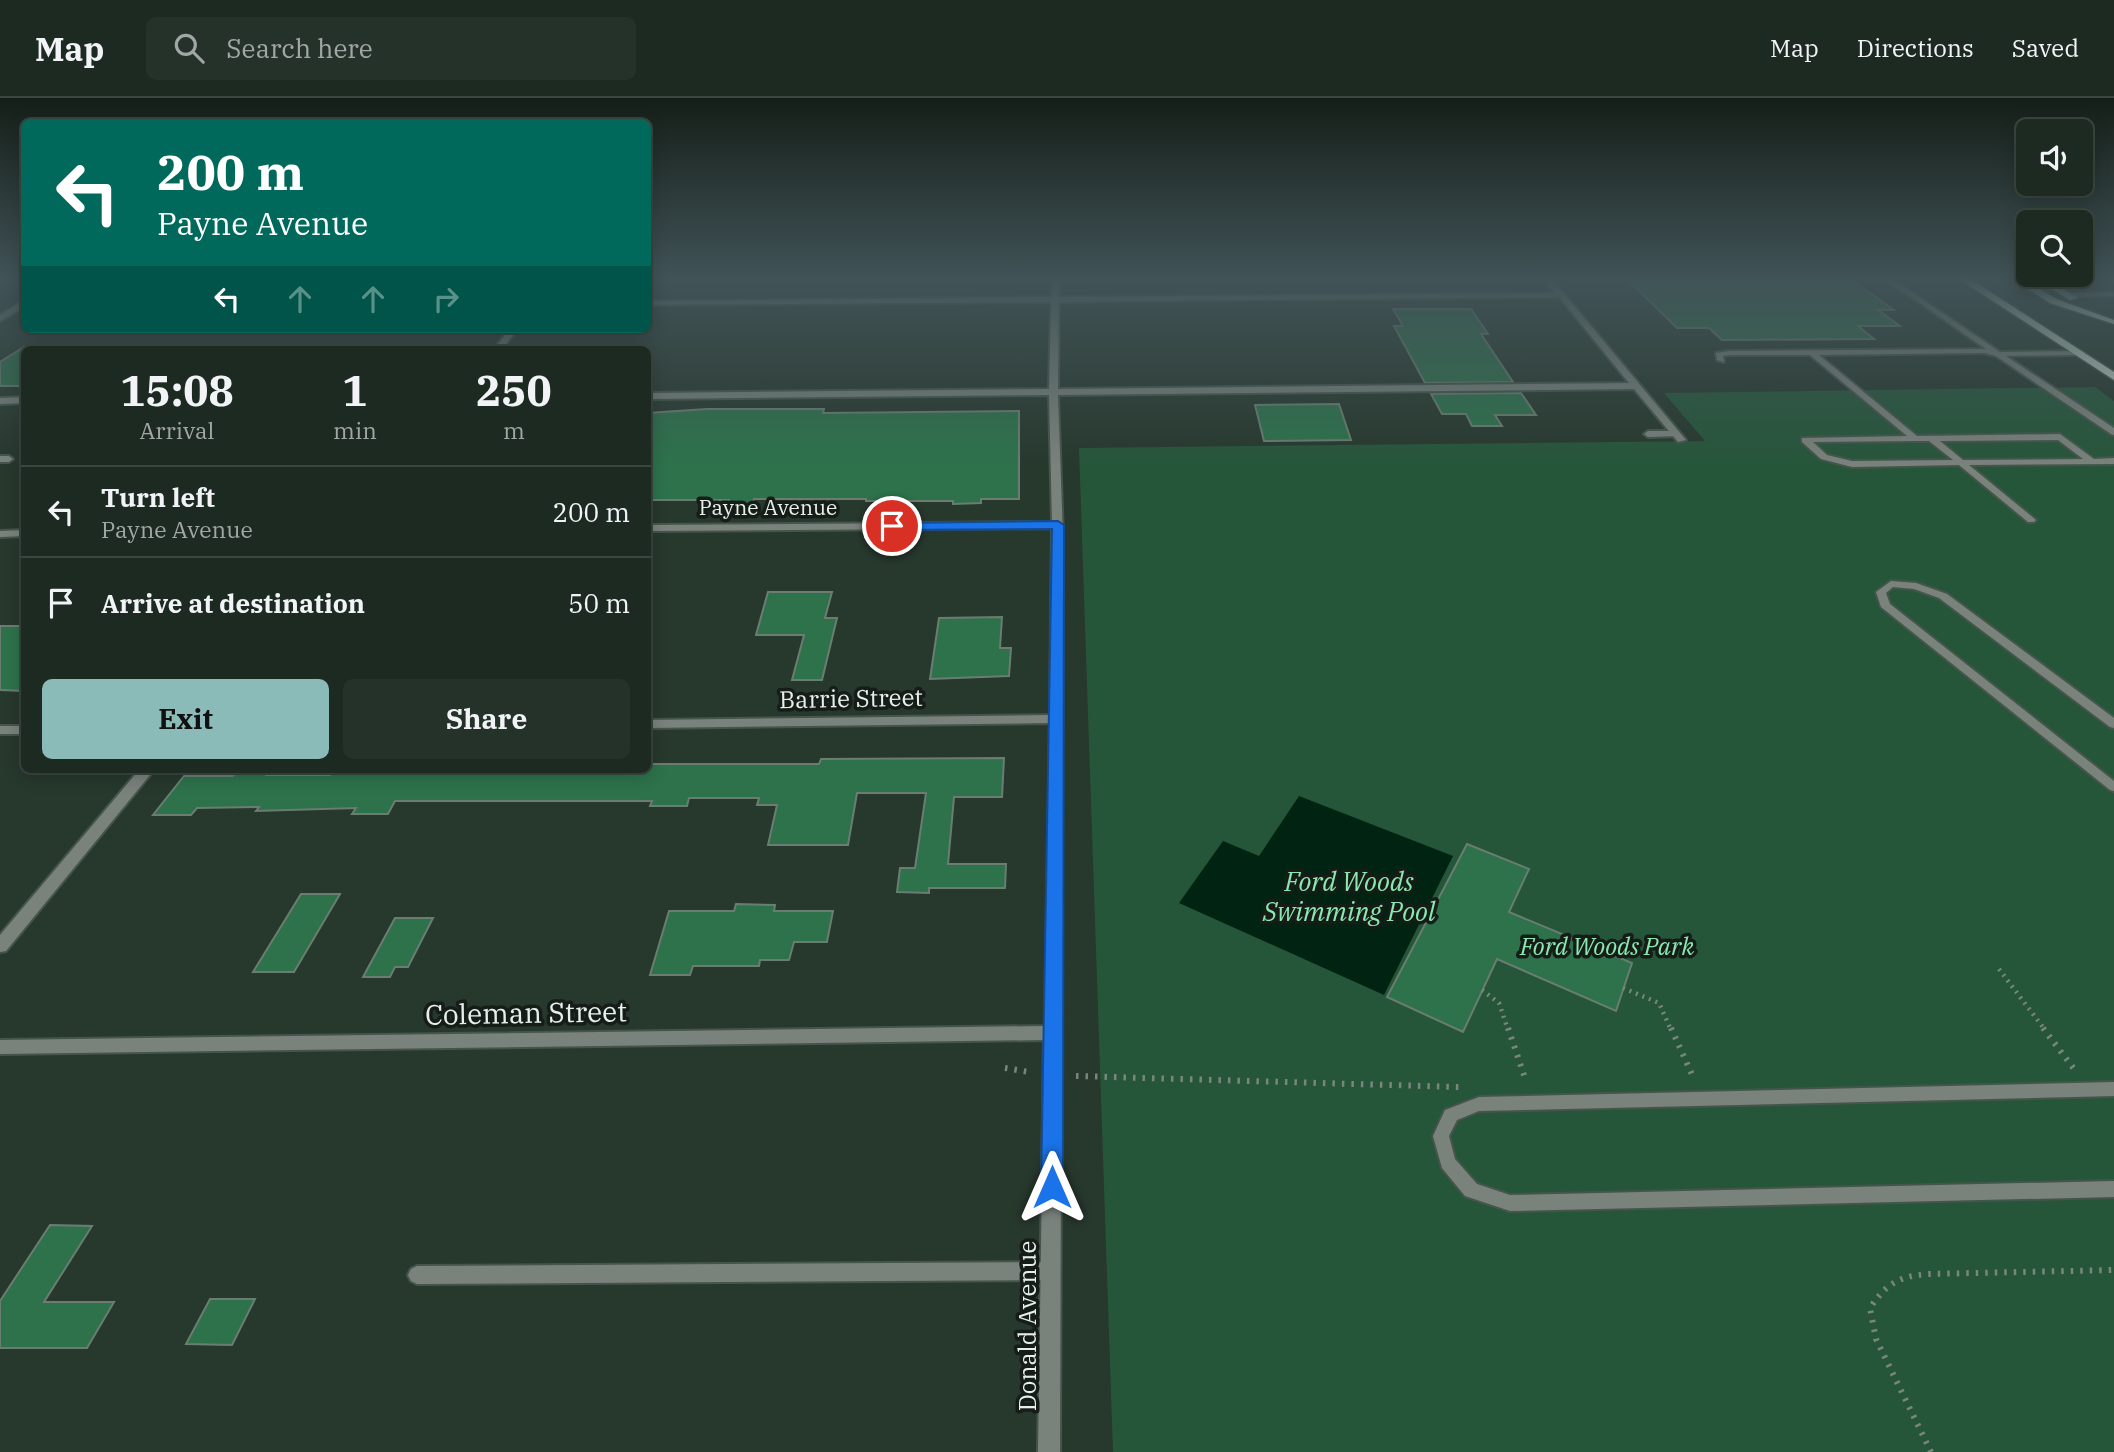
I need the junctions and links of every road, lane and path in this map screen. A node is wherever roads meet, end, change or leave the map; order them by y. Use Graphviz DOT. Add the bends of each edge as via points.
graph roads {
  1 [pos="1055,340"];
  2 [pos="1598,340"];
  3 [pos="1978,340"];
  4 [pos="2058,340"];
  5 [pos="1811,352"];
  6 [pos="2078,353"];
  7 [pos="1998,354"];
  8 [pos="1721,360"];
  9 [pos="2114,375"];
  10 [pos="1636,386"];
  11 [pos="1054,392"];
  12 [pos="651,396"];
  13 [pos="21,400"];
  14 [pos="0,401"];
  15 [pos="2114,432"];
  16 [pos="1648,434"];
  17 [pos="1678,437"];
  18 [pos="1915,439"];
  19 [pos="1933,439"];
  20 [pos="2093,461"];
  21 [pos="2114,461"];
  22 [pos="1962,463"];
  23 [pos="2031,520"];
  24 [pos="1058,525"];
  25 [pos="651,528"];
  26 [pos="21,533"];
  27 [pos="0,534"];
  28 [pos="1055,719"];
  29 [pos="651,724"];
  30 [pos="2114,724"];
  31 [pos="0,730"];
  32 [pos="21,730"];
  33 [pos="144,773"];
  34 [pos="2114,787"];
  35 [pos="0,946"];
  36 [pos="1999,969"];
  37 [pos="1623,988"];
  38 [pos="1482,990"];
  39 [pos="1053,1033"];
  40 [pos="0,1047"];
  41 [pos="1006,1068"];
  42 [pos="1053,1076"];
  43 [pos="1464,1087"];
  44 [pos="2114,1089"];
  45 [pos="2089,1090"];
  46 [pos="1704,1100"];
  47 [pos="1533,1101"];
  48 [pos="2114,1189"];
  49 [pos="2114,1270"];
  50 [pos="1051,1271"];
  51 [pos="417,1275"];
  52 [pos="1049,1452"];
  53 [pos="1931,1452"];
  1 -- 11 [label="street, Donald Avenue"];
  2 -- 10 [label="street"];
  3 -- 7 [label="lane"];
  4 -- 6 [label="main road"];
  5 -- 7 [label="lane" via="1970,350"];
  5 -- 8 [label="lane" via="1729,353 1719,355"];
  5 -- 18 [label="lane"];
  6 -- 7 [label="lane"];
  6 -- 9 [label="main road"];
  7 -- 15 [label="lane"];
  10 -- 11 [label="street"];
  10 -- 17 [label="street"];
  11 -- 12 [label="street"];
  11 -- 24 [label="street, Donald Avenue"];
  13 -- 14 [label="street"];
  16 -- 17 [label="lane"];
  18 -- 19 [label="lane"];
  18 -- 22 [label="lane" via="1805,440 1837,462"];
  19 -- 20 [label="lane" via="2060,438"];
  19 -- 22 [label="lane"];
  20 -- 21 [label="lane"];
  20 -- 22 [label="lane"];
  22 -- 23 [label="lane"];
  24 -- 25 [label="street, Payne Avenue"];
  24 -- 28 [label="street, Donald Avenue"];
  26 -- 27 [label="street"];
  28 -- 29 [label="street, Barrie Street"];
  28 -- 39 [label="street, Donald Avenue"];
  30 -- 34 [label="lane" via="1943,596 1916,586 1891,584 1881,592 1885,605"];
  31 -- 32 [label="street"];
  33 -- 35 [label="street"];
  36 -- 45 [label="path"];
  37 -- 46 [label="path" via="1659,1003"];
  38 -- 47 [label="path" via="1499,1003"];
  39 -- 40 [label="street, Coleman Street"];
  39 -- 42 [label="street, Donald Avenue"];
  41 -- 42 [label="path"];
  42 -- 43 [label="path"];
  42 -- 50 [label="street, Donald Avenue"];
  44 -- 45 [label="lane"];
  45 -- 46 [label="lane"];
  46 -- 47 [label="lane"];
  47 -- 48 [label="lane" via="1479,1104 1451,1115 1441,1136 1448,1163 1471,1190 1510,1203"];
  49 -- 53 [label="path" via="1928,1274 1900,1276 1884,1286 1870,1308 1876,1339"];
  50 -- 51 [label="lane"];
  50 -- 52 [label="street, Donald Avenue"];
}
